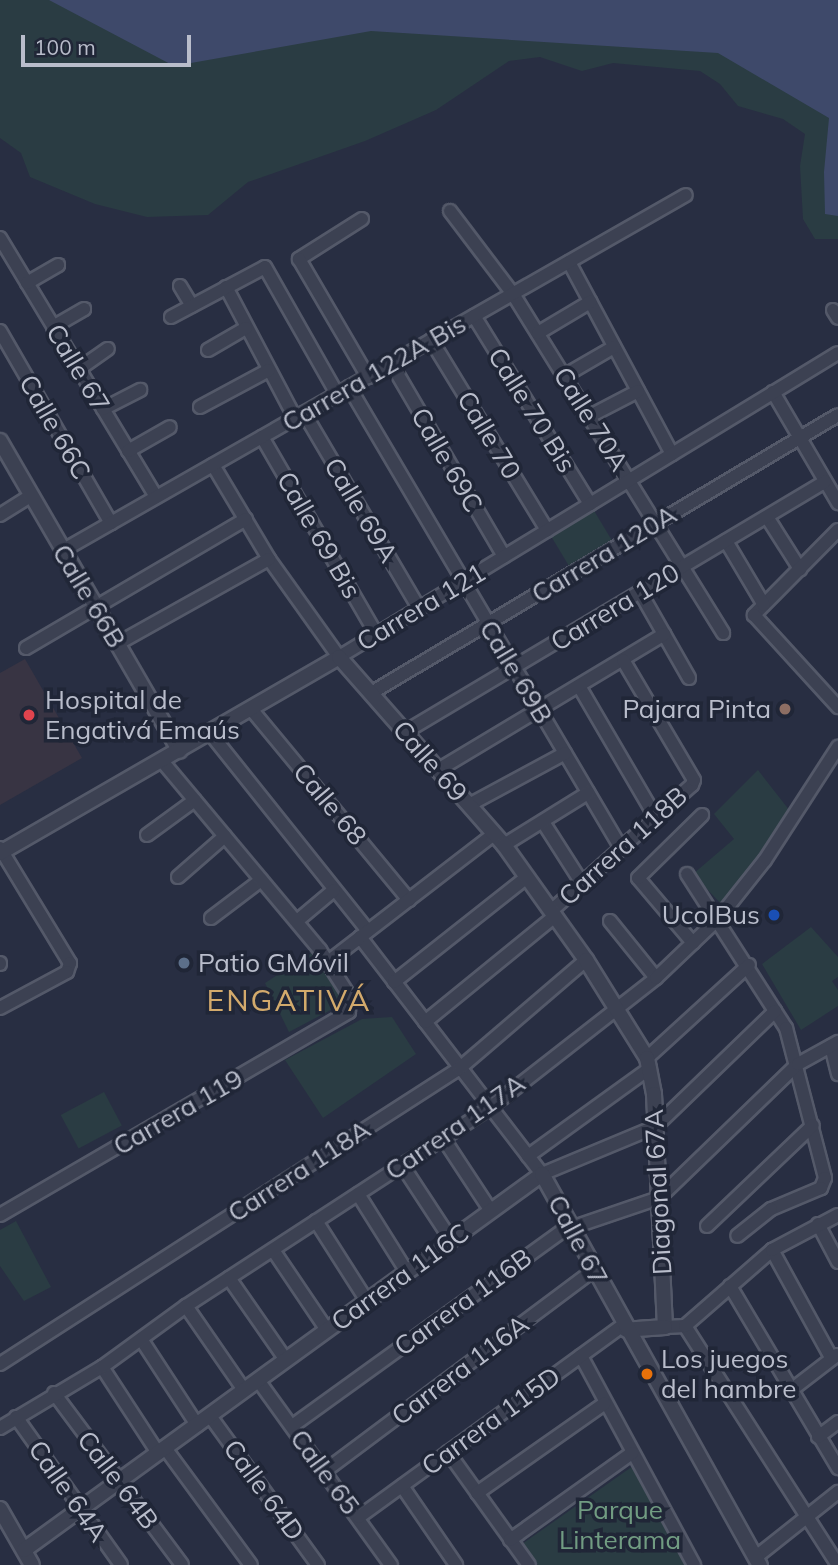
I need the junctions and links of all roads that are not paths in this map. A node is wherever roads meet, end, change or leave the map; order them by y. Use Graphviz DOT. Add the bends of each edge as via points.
graph roads {
  1 [pos="686,195"];
  2 [pos="450,211"];
  3 [pos="362,219"];
  4 [pos="0,238"];
  5 [pos="569,262"];
  6 [pos="58,265"];
  7 [pos="27,283"];
  8 [pos="180,286"];
  9 [pos="226,288"];
  10 [pos="513,294"];
  11 [pos="590,302"];
  12 [pos="192,306"];
  13 [pos="84,309"];
  14 [pos="474,316"];
  15 [pos="171,317"];
  16 [pos="53,327"];
  17 [pos="246,328"];
  18 [pos="0,331"];
  19 [pos="538,333"];
  20 [pos="431,340"];
  21 [pos="614,347"];
  22 [pos="108,349"];
  23 [pos="208,350"];
  24 [pos="838,353"];
  25 [pos="391,363"];
  26 [pos="79,369"];
  27 [pos="269,370"];
  28 [pos="564,376"];
  29 [pos="368,377"];
  30 [pos="140,390"];
  31 [pos="343,391"];
  32 [pos="638,391"];
  33 [pos="773,393"];
  34 [pos="200,407"];
  35 [pos="103,409"];
  36 [pos="300,415"];
  37 [pos="838,415"];
  38 [pos="590,416"];
  39 [pos="170,427"];
  40 [pos="262,437"];
  41 [pos="800,438"];
  42 [pos="0,440"];
  43 [pos="128,451"];
  44 [pos="672,454"];
  45 [pos="212,465"];
  46 [pos="629,480"];
  47 [pos="825,482"];
  48 [pos="30,496"];
  49 [pos="156,497"];
  50 [pos="838,503"];
  51 [pos="590,504"];
  52 [pos="0,515"];
  53 [pos="766,517"];
  54 [pos="246,519"];
  55 [pos="111,523"];
  56 [pos="656,523"];
  57 [pos="547,530"];
  58 [pos="838,530"];
  59 [pos="726,541"];
  60 [pos="62,551"];
  61 [pos="504,556"];
  62 [pos="269,559"];
  63 [pos="682,566"];
  64 [pos="800,569"];
  65 [pos="463,581"];
  66 [pos="640,592"];
  67 [pos="764,605"];
  68 [pos="95,608"];
  69 [pos="419,608"];
  70 [pos="488,623"];
  71 [pos="723,632"];
  72 [pos="376,634"];
  73 [pos="664,634"];
  74 [pos="117,644"];
  75 [pos="26,648"];
  76 [pos="339,656"];
  77 [pos="623,660"];
  78 [pos="514,667"];
  79 [pos="689,677"];
  80 [pos="579,686"];
  81 [pos="371,693"];
  82 [pos="838,707"];
  83 [pos="251,709"];
  84 [pos="539,709"];
  85 [pos="405,732"];
  86 [pos="210,733"];
  87 [pos="838,747"];
  88 [pos="180,751"];
  89 [pos="565,753"];
  90 [pos="162,761"];
  91 [pos="438,770"];
  92 [pos="588,793"];
  93 [pos="195,800"];
  94 [pos="469,805"];
  95 [pos="702,815"];
  96 [pos="655,816"];
  97 [pos="543,821"];
  98 [pos="147,835"];
  99 [pos="225,836"];
  100 [pos="499,840"];
  101 [pos="621,848"];
  102 [pos="1,851"];
  103 [pos="687,874"];
  104 [pos="178,877"];
  105 [pos="527,877"];
  106 [pos="261,880"];
  107 [pos="582,883"];
  108 [pos="334,890"];
  109 [pos="409,900"];
  110 [pos="553,914"];
  111 [pos="211,918"];
  112 [pos="718,919"];
  113 [pos="297,921"];
  114 [pos="610,921"];
  115 [pos="364,934"];
  116 [pos="693,943"];
  117 [pos="586,960"];
  118 [pos="328,962"];
  119 [pos="748,965"];
  120 [pos="656,978"];
  121 [pos="394,982"];
  122 [pos="0,1008"];
  123 [pos="775,1010"];
  124 [pos="615,1011"];
  125 [pos="425,1022"];
  126 [pos="834,1044"];
  127 [pos="649,1063"];
  128 [pos="798,1064"];
  129 [pos="460,1068"];
  130 [pos="838,1074"];
  131 [pos="491,1107"];
  132 [pos="813,1125"];
  133 [pos="655,1127"];
  134 [pos="443,1138"];
  135 [pos="528,1156"];
  136 [pos="402,1165"];
  137 [pos="542,1174"];
  138 [pos="358,1194"];
  139 [pos="659,1198"];
  140 [pos="491,1211"];
  141 [pos="0,1215"];
  142 [pos="838,1215"];
  143 [pos="316,1221"];
  144 [pos="818,1224"];
  145 [pos="571,1226"];
  146 [pos="707,1226"];
  147 [pos="737,1236"];
  148 [pos="451,1240"];
  149 [pos="272,1250"];
  150 [pos="772,1250"];
  151 [pos="838,1262"];
  152 [pos="594,1270"];
  153 [pos="407,1272"];
  154 [pos="229,1278"];
  155 [pos="730,1286"];
  156 [pos="367,1301"];
  157 [pos="186,1306"];
  158 [pos="685,1326"];
  159 [pos="665,1327"];
  160 [pos="625,1328"];
  161 [pos="327,1330"];
  162 [pos="141,1339"];
  163 [pos="581,1356"];
  164 [pos="835,1357"];
  165 [pos="286,1360"];
  166 [pos="0,1364"];
  167 [pos="102,1367"];
  168 [pos="258,1380"];
  169 [pos="244,1390"];
  170 [pos="790,1391"];
  171 [pos="54,1394"];
  172 [pos="605,1403"];
  173 [pos="16,1418"];
  174 [pos="203,1420"];
  175 [pos="838,1422"];
  176 [pos="292,1426"];
  177 [pos="0,1428"];
  178 [pos="818,1437"];
  179 [pos="162,1450"];
  180 [pos="448,1452"];
  181 [pos="632,1453"];
  182 [pos="838,1468"];
  183 [pos="325,1471"];
  184 [pos="118,1483"];
  185 [pos="402,1486"];
  186 [pos="838,1492"];
  187 [pos="477,1493"];
  188 [pos="81,1510"];
  189 [pos="0,1511"];
  190 [pos="805,1516"];
  191 [pos="359,1517"];
  192 [pos="510,1540"];
  193 [pos="27,1560"];
  194 [pos="758,1561"];
  195 [pos="837,1564"];
  196 [pos="121,1565"];
  197 [pos="182,1565"];
  198 [pos="251,1565"];
  199 [pos="318,1565"];
  200 [pos="391,1565"];
  201 [pos="456,1565"];
  202 [pos="529,1565"];
  203 [pos="694,1565"];
  1 -- 5 [label="street, Carrera 122A Bis"];
  2 -- 10 [label="street, Calle 70A"];
  3 -- 29 [label="street" via="299,259"];
  4 -- 7 [label="street, Calle 67"];
  5 -- 10 [label="street, Carrera 122A Bis"];
  5 -- 11 [label="street"];
  6 -- 7 [label="street"];
  7 -- 16 [label="street, Calle 67"];
  8 -- 12 [label="street"];
  9 -- 12 [label="street"];
  9 -- 17 [label="street, Calle 69A"];
  9 -- 31 [label="street, Calle 69B" via="265,267"];
  10 -- 14 [label="street, Carrera 122A Bis"];
  10 -- 19 [label="street, Calle 70A"];
  11 -- 19 [label="street"];
  11 -- 21 [label="street"];
  12 -- 15 [label="street"];
  13 -- 16 [label="street"];
  14 -- 20 [label="street, Carrera 122A Bis"];
  14 -- 51 [label="street, Calle 70 Bis"];
  16 -- 26 [label="street, Calle 67"];
  17 -- 23 [label="street"];
  17 -- 27 [label="street, Calle 69A"];
  18 -- 55 [label="street, Calle 66C"];
  19 -- 28 [label="street, Calle 70A"];
  20 -- 25 [label="street, Carrera 122A Bis"];
  20 -- 57 [label="street, Calle 70"];
  21 -- 28 [label="street"];
  21 -- 32 [label="street"];
  22 -- 26 [label="street"];
  24 -- 33 [label="street, Carrera 121"];
  25 -- 29 [label="street, Carrera 122A Bis"];
  25 -- 61 [label="street, Calle 69C"];
  26 -- 35 [label="street, Calle 67"];
  27 -- 34 [label="street"];
  27 -- 36 [label="street, Calle 69A"];
  28 -- 38 [label="street, Calle 70A"];
  29 -- 31 [label="street, Carrera 122A Bis"];
  30 -- 35 [label="street"];
  31 -- 36 [label="street, Carrera 122A Bis"];
  31 -- 65 [label="street, Calle 69B"];
  32 -- 38 [label="street"];
  32 -- 44 [label="street"];
  33 -- 41 [label="street"];
  33 -- 44 [label="street, Carrera 121"];
  35 -- 43 [label="street, Calle 67"];
  36 -- 40 [label="street, Carrera 122A Bis"];
  36 -- 69 [label="street, Calle 69A"];
  37 -- 41 [label="street, Carrera 120A"];
  38 -- 46 [label="street, Calle 70A"];
  39 -- 43 [label="street"];
  40 -- 45 [label="street, Carrera 122A Bis"];
  40 -- 72 [label="street, Calle 69 Bis"];
  41 -- 47 [label="street"];
  41 -- 56 [label="street, Carrera 120A"];
  42 -- 48 [label="street, Calle 66B"];
  43 -- 49 [label="street, Calle 67"];
  44 -- 46 [label="street, Carrera 121"];
  45 -- 49 [label="street, Carrera 122A Bis"];
  45 -- 54 [label="street, Calle 69"];
  46 -- 51 [label="street, Carrera 121"];
  46 -- 56 [label="street, Calle 70A"];
  47 -- 50 [label="street"];
  47 -- 53 [label="street, Carrera 120"];
  48 -- 52 [label="street"];
  48 -- 60 [label="street, Calle 66B"];
  49 -- 55 [label="street, Carrera 122A Bis"];
  51 -- 57 [label="street, Carrera 121"];
  53 -- 59 [label="street, Carrera 120"];
  53 -- 64 [label="street"];
  54 -- 62 [label="street, Calle 69"];
  54 -- 68 [label="street"];
  55 -- 60 [label="street, Carrera 122A Bis"];
  56 -- 63 [label="street, Calle 70A"];
  56 -- 70 [label="street, Carrera 120A"];
  57 -- 61 [label="street, Carrera 121"];
  58 -- 64 [label="street"];
  59 -- 63 [label="street, Carrera 120"];
  59 -- 67 [label="street"];
  60 -- 68 [label="street, Calle 66B"];
  61 -- 65 [label="street, Carrera 121"];
  62 -- 74 [label="street"];
  62 -- 76 [label="street, Calle 69"];
  63 -- 66 [label="street, Carrera 120"];
  63 -- 71 [label="street, Calle 70A"];
  64 -- 67 [label="street"];
  65 -- 69 [label="street, Carrera 121"];
  65 -- 70 [label="street, Calle 69B"];
  66 -- 73 [label="street"];
  66 -- 78 [label="street, Carrera 120"];
  67 -- 82 [label="street" via="754,615"];
  68 -- 74 [label="street, Calle 66B"];
  68 -- 75 [label="street"];
  69 -- 72 [label="street, Carrera 121"];
  70 -- 78 [label="street, Calle 69B"];
  70 -- 81 [label="street, Carrera 120A"];
  72 -- 76 [label="street, Carrera 121"];
  73 -- 77 [label="street"];
  73 -- 79 [label="street"];
  74 -- 88 [label="street, Calle 66B"];
  76 -- 81 [label="street, Calle 69"];
  76 -- 83 [label="street, Carrera 121"];
  77 -- 80 [label="street"];
  77 -- 96 [label="street, Carrera 118B" via="694,779 690,789"];
  78 -- 84 [label="street, Calle 69B"];
  78 -- 85 [label="street, Carrera 120"];
  80 -- 84 [label="street"];
  80 -- 96 [label="street"];
  81 -- 85 [label="street, Calle 69"];
  83 -- 86 [label="street, Carrera 121"];
  83 -- 109 [label="street, Calle 68"];
  84 -- 89 [label="street, Calle 69B"];
  84 -- 91 [label="street"];
  85 -- 91 [label="street, Calle 69"];
  86 -- 88 [label="street, Carrera 121"];
  86 -- 108 [label="street, Calle 67"];
  87 -- 112 [label="street, Carrera 117A" via="765,860"];
  88 -- 90 [label="street, Carrera 121"];
  89 -- 92 [label="street, Calle 69B"];
  89 -- 94 [label="street"];
  90 -- 93 [label="street"];
  90 -- 102 [label="street, Carrera 121"];
  91 -- 94 [label="street, Calle 69"];
  92 -- 97 [label="street"];
  92 -- 101 [label="street, Calle 69B"];
  93 -- 98 [label="street"];
  93 -- 99 [label="street"];
  94 -- 100 [label="street, Calle 69"];
  95 -- 116 [label="street" via="638,878"];
  96 -- 101 [label="street, Carrera 118B"];
  97 -- 100 [label="street"];
  97 -- 107 [label="street"];
  99 -- 104 [label="street"];
  99 -- 106 [label="street"];
  100 -- 105 [label="street, Calle 69"];
  100 -- 109 [label="street"];
  101 -- 107 [label="street, Carrera 118B"];
  102 -- 122 [label="street" via="70,968"];
  103 -- 112 [label="street"];
  105 -- 110 [label="street, Calle 69"];
  105 -- 121 [label="street"];
  106 -- 111 [label="street"];
  106 -- 113 [label="street"];
  107 -- 110 [label="street, Carrera 118B"];
  108 -- 113 [label="street"];
  108 -- 115 [label="street, Calle 67"];
  109 -- 115 [label="street"];
  110 -- 117 [label="street, Calle 69"];
  110 -- 125 [label="street, Carrera 118B"];
  112 -- 116 [label="street, Carrera 117A"];
  112 -- 119 [label="street"];
  113 -- 118 [label="street"];
  114 -- 120 [label="street"];
  115 -- 118 [label="street"];
  115 -- 121 [label="street, Calle 67"];
  116 -- 120 [label="street, Carrera 117A"];
  117 -- 124 [label="street, Calle 69"];
  117 -- 129 [label="street, Carrera 118A"];
  118 -- 141 [label="street, Carrera 119" via="351,1004 349,1012"];
  119 -- 123 [label="street"];
  119 -- 127 [label="street"];
  120 -- 124 [label="street, Carrera 117A"];
  121 -- 125 [label="street, Calle 67"];
  123 -- 128 [label="street"];
  123 -- 133 [label="street, Carrera 116C"];
  124 -- 127 [label="street, Calle 69"];
  124 -- 131 [label="street, Carrera 117A"];
  125 -- 129 [label="street, Calle 67"];
  126 -- 128 [label="street, Carrera 116B"];
  126 -- 130 [label="street"];
  127 -- 133 [label="street, Diagonal 67A"];
  127 -- 135 [label="street"];
  128 -- 132 [label="street"];
  128 -- 139 [label="street, Carrera 116B"];
  129 -- 131 [label="street, Calle 67"];
  129 -- 166 [label="street, Carrera 118A"];
  131 -- 134 [label="street, Carrera 117A"];
  131 -- 135 [label="street, Calle 67"];
  132 -- 146 [label="street"];
  132 -- 147 [label="street" via="824,1184 771,1209"];
  133 -- 137 [label="street, Carrera 116C"];
  133 -- 139 [label="street, Diagonal 67A"];
  134 -- 136 [label="street, Carrera 117A"];
  134 -- 140 [label="street"];
  135 -- 137 [label="street, Calle 67"];
  136 -- 138 [label="street, Carrera 117A"];
  136 -- 148 [label="street"];
  137 -- 140 [label="street, Carrera 116C"];
  137 -- 145 [label="street, Calle 67"];
  138 -- 143 [label="street, Carrera 117A"];
  138 -- 153 [label="street"];
  139 -- 145 [label="street, Carrera 116B"];
  139 -- 159 [label="street, Diagonal 67A"];
  140 -- 148 [label="street, Carrera 116C"];
  142 -- 144 [label="street"];
  143 -- 149 [label="street, Carrera 117A"];
  143 -- 156 [label="street"];
  144 -- 150 [label="street"];
  144 -- 151 [label="street"];
  145 -- 152 [label="street, Calle 67"];
  145 -- 176 [label="street, Carrera 116B"];
  148 -- 153 [label="street, Carrera 116C"];
  149 -- 154 [label="street, Carrera 117A"];
  149 -- 161 [label="street"];
  150 -- 155 [label="street"];
  150 -- 164 [label="street"];
  152 -- 160 [label="street, Calle 67"];
  152 -- 183 [label="street, Carrera 116A"];
  153 -- 156 [label="street, Carrera 116C"];
  154 -- 157 [label="street, Carrera 117A"];
  154 -- 165 [label="street"];
  155 -- 158 [label="street"];
  155 -- 170 [label="street"];
  156 -- 161 [label="street, Carrera 116C"];
  157 -- 162 [label="street, Carrera 117A"];
  157 -- 169 [label="street"];
  158 -- 159 [label="street"];
  158 -- 190 [label="street"];
  159 -- 160 [label="street"];
  160 -- 163 [label="street, Carrera 115D"];
  160 -- 194 [label="street, Calle 67"];
  161 -- 165 [label="street, Carrera 116C"];
  162 -- 167 [label="street, Carrera 117A"];
  162 -- 174 [label="street, Calle 64D"];
  163 -- 172 [label="street"];
  163 -- 180 [label="street, Carrera 115D"];
  164 -- 170 [label="street"];
  165 -- 168 [label="street, Carrera 116C"];
  167 -- 171 [label="street, Carrera 117A"];
  167 -- 179 [label="street"];
  168 -- 169 [label="street, Carrera 116C"];
  168 -- 176 [label="street, Calle 65"];
  169 -- 174 [label="street, Carrera 116C"];
  170 -- 178 [label="street"];
  171 -- 173 [label="street, Carrera 117A"];
  171 -- 184 [label="street, Calle 64B"];
  172 -- 181 [label="street"];
  172 -- 187 [label="street"];
  173 -- 177 [label="street, Carrera 117A"];
  173 -- 188 [label="street, Calle 64A"];
  174 -- 179 [label="street, Carrera 116C"];
  174 -- 199 [label="street, Calle 64D"];
  175 -- 178 [label="street"];
  176 -- 183 [label="street, Calle 65"];
  178 -- 182 [label="street"];
  179 -- 184 [label="street, Carrera 116C"];
  179 -- 198 [label="street"];
  180 -- 185 [label="street, Carrera 115D"];
  180 -- 187 [label="street"];
  181 -- 192 [label="street"];
  181 -- 203 [label="street"];
  183 -- 191 [label="street, Calle 65"];
  184 -- 188 [label="street, Carrera 116C"];
  184 -- 197 [label="street, Calle 64B"];
  185 -- 191 [label="street, Carrera 115D"];
  185 -- 201 [label="street"];
  186 -- 190 [label="street"];
  187 -- 192 [label="street"];
  188 -- 193 [label="street, Carrera 116C"];
  188 -- 196 [label="street, Calle 64A"];
  189 -- 193 [label="street"];
  190 -- 194 [label="street"];
  190 -- 195 [label="street"];
  191 -- 200 [label="street, Calle 65"];
  192 -- 202 [label="street"];
}
